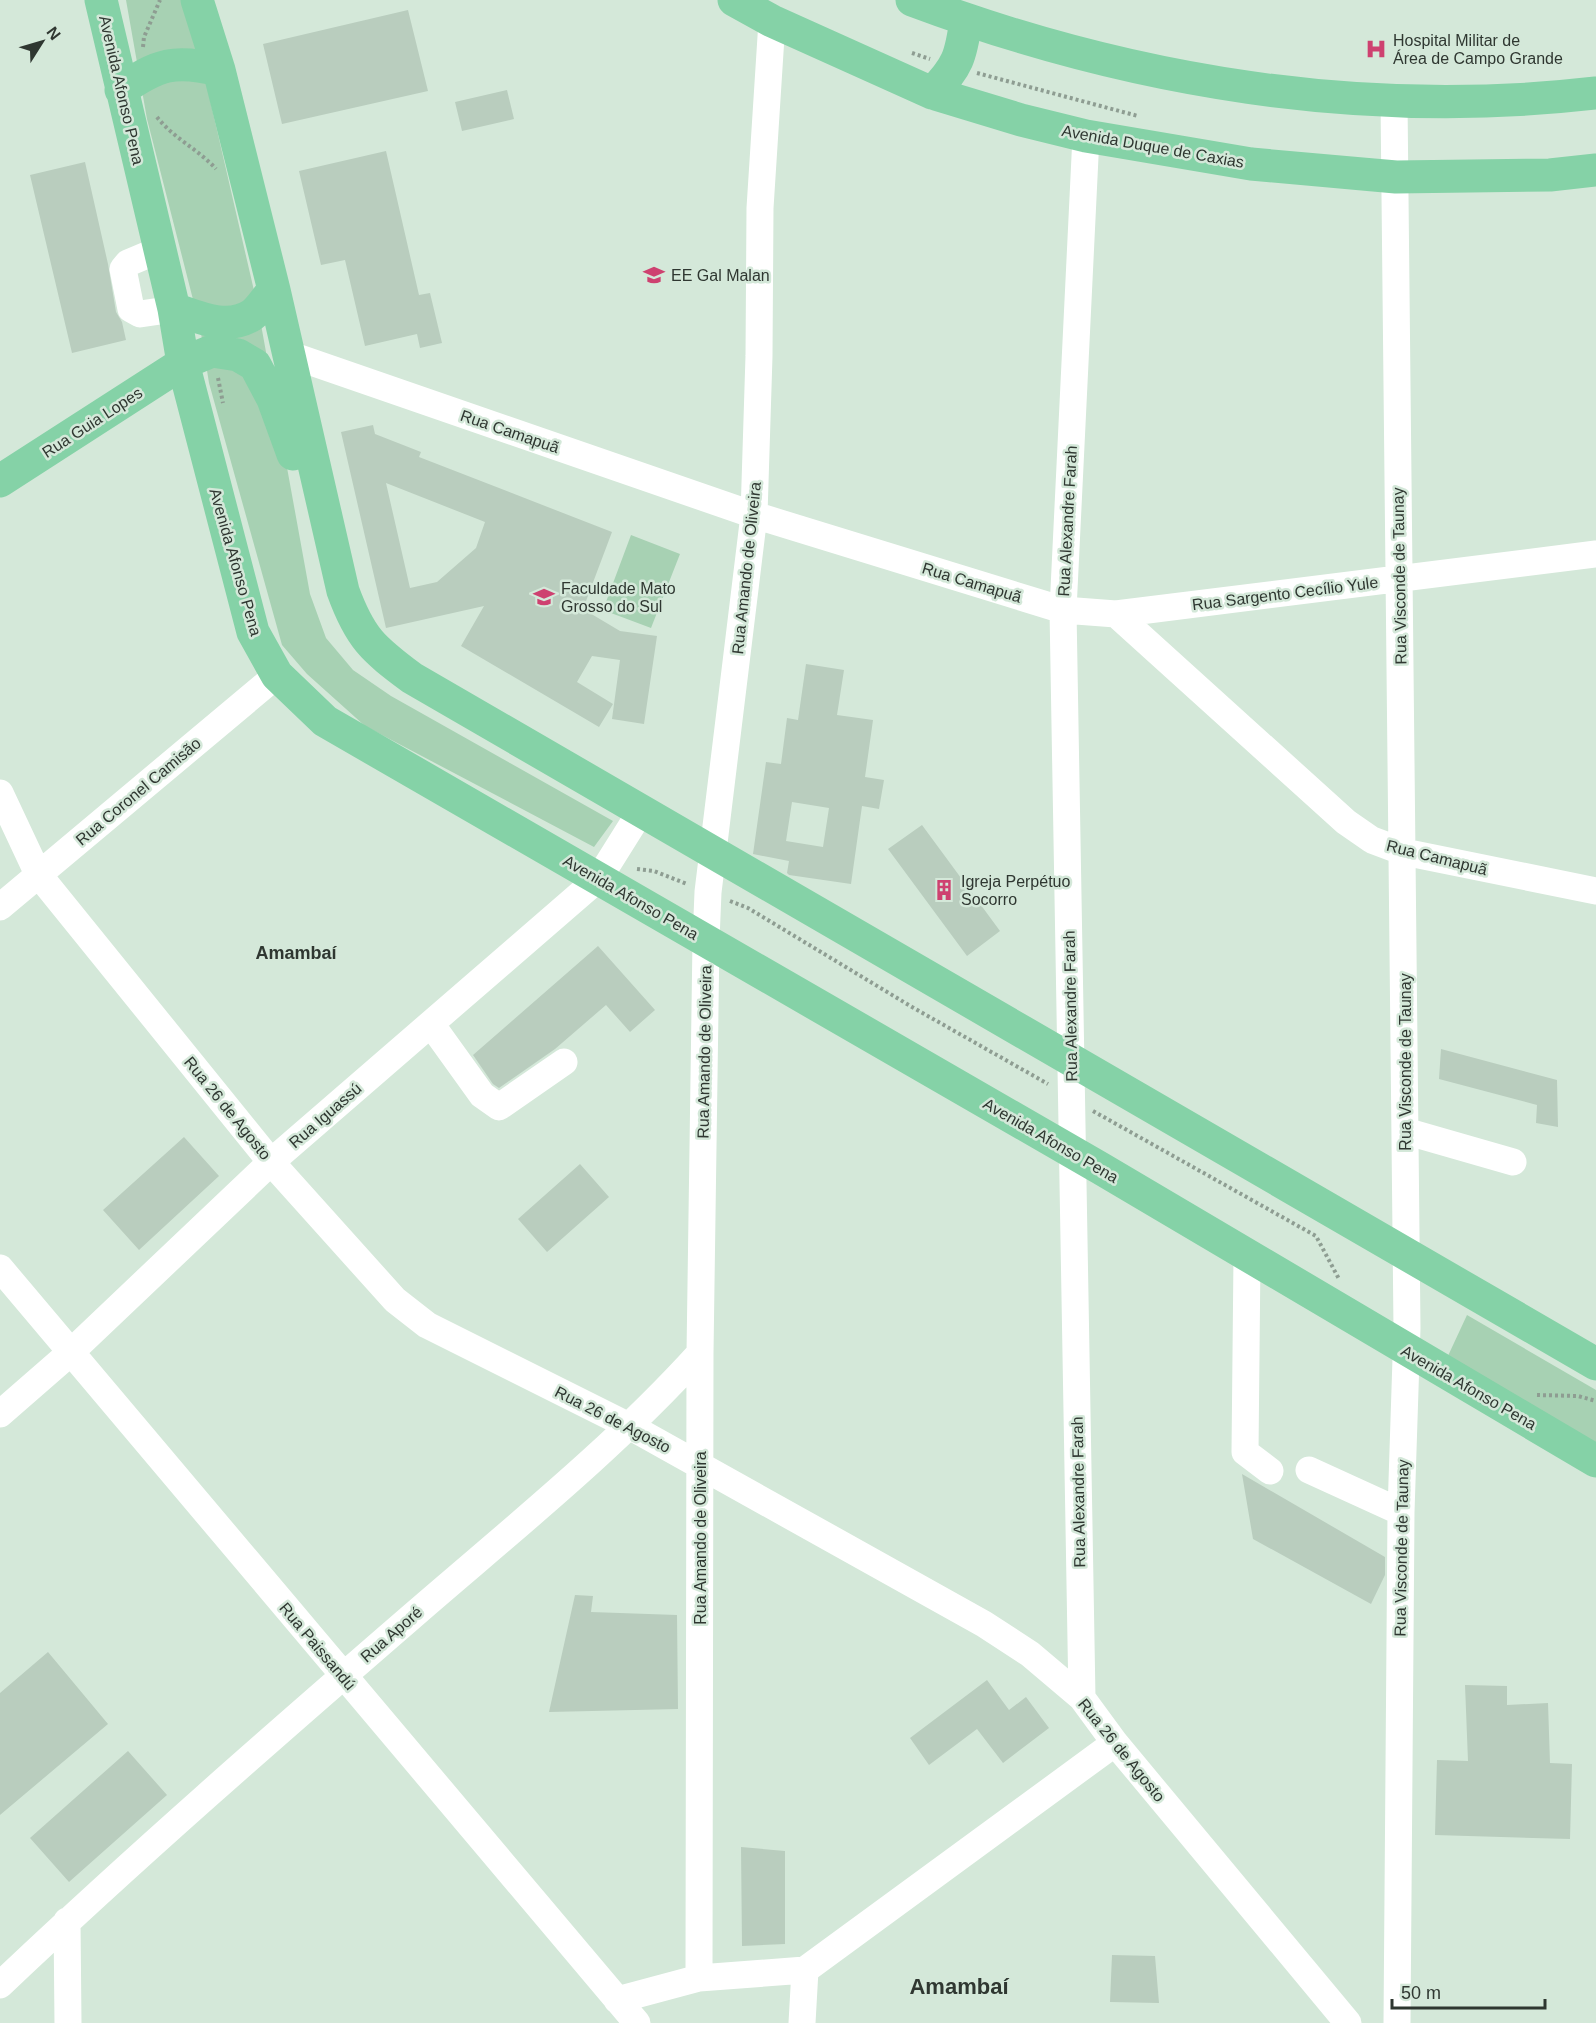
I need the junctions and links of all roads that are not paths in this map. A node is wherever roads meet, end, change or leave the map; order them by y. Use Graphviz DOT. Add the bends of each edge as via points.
graph roads {
  1 [pos="101,0"];
  2 [pos="197,0"];
  3 [pos="734,0"];
  4 [pos="912,0"];
  5 [pos="971,10"];
  6 [pos="772,21"];
  7 [pos="219,70"];
  8 [pos="121,90"];
  9 [pos="932,93"];
  10 [pos="1596,93"];
  11 [pos="1394,101"];
  12 [pos="1086,136"];
  13 [pos="1596,170"];
  14 [pos="1396,177"];
  15 [pos="274,290"];
  16 [pos="174,309"];
  17 [pos="288,354"];
  18 [pos="183,363"];
  19 [pos="0,481"];
  20 [pos="754,515"];
  21 [pos="1596,554"];
  22 [pos="1398,579"];
  23 [pos="343,591"];
  24 [pos="1063,610"];
  25 [pos="1116,614"];
  26 [pos="277,675"];
  27 [pos="0,793"];
  28 [pos="641,810"];
  29 [pos="1404,852"];
  30 [pos="714,854"];
  31 [pos="38,874"];
  32 [pos="599,878"];
  33 [pos="1596,891"];
  34 [pos="0,907"];
  35 [pos="706,940"];
  36 [pos="430,1024"];
  37 [pos="1072,1061"];
  38 [pos="564,1062"];
  39 [pos="1405,1131"];
  40 [pos="1072,1153"];
  41 [pos="271,1162"];
  42 [pos="1513,1162"];
  43 [pos="1247,1256"];
  44 [pos="1406,1256"];
  45 [pos="0,1268"];
  46 [pos="1406,1351"];
  47 [pos="70,1353"];
  48 [pos="700,1353"];
  49 [pos="1596,1364"];
  50 [pos="0,1414"];
  51 [pos="631,1427"];
  52 [pos="1596,1461"];
  53 [pos="700,1466"];
  54 [pos="1309,1470"];
  55 [pos="1270,1471"];
  56 [pos="1401,1512"];
  57 [pos="343,1676"];
  58 [pos="1082,1698"];
  59 [pos="1115,1743"];
  60 [pos="68,1921"];
  61 [pos="805,1970"];
  62 [pos="699,1978"];
  63 [pos="0,1985"];
  64 [pos="617,2000"];
  65 [pos="69,2023"];
  66 [pos="636,2023"];
  67 [pos="802,2023"];
  68 [pos="1348,2023"];
  69 [pos="1396,2023"];
  1 -- 8 [label="main road, Avenida Afonso Pena"];
  2 -- 7 [label="main road"];
  3 -- 6 [label="main road, Avenida Duque de Caxias"];
  4 -- 5 [label="main road"];
  5 -- 9 [label="main road" via="956,67"];
  5 -- 11 [label="main road" via="1123,65 1216,85"];
  6 -- 9 [label="main road, Avenida Duque de Caxias"];
  6 -- 20 [label="street, Rua Amando de Oliveira" via="760,208"];
  7 -- 8 [label="main road" via="190,63 168,65"];
  7 -- 15 [label="main road"];
  8 -- 16 [label="main road, Avenida Afonso Pena"];
  9 -- 12 [label="main road, Avenida Duque de Caxias"];
  10 -- 11 [label="main road" via="1472,104"];
  11 -- 14 [label="street, Rua Visconde de Taunay"];
  12 -- 14 [label="main road, Avenida Duque de Caxias" via="1251,164"];
  12 -- 24 [label="street, Rua Alexandre Farah"];
  13 -- 14 [label="main road, Avenida Duque de Caxias" via="1550,175"];
  14 -- 22 [label="street, Rua Visconde de Taunay"];
  15 -- 16 [label="main road" via="252,315 232,321 212,322"];
  15 -- 17 [label="main road"];
  16 -- 18 [label="main road, Avenida Afonso Pena"];
  17 -- 20 [label="street, Rua Camapuã"];
  17 -- 23 [label="main road"];
  18 -- 19 [label="main road, Rua Guia Lopes"];
  18 -- 23 [label="main road, Rua Guia Lopes" via="212,351 238,355 255,365 273,399"];
  18 -- 26 [label="main road, Avenida Afonso Pena" via="252,632"];
  20 -- 24 [label="street, Rua Camapuã"];
  20 -- 30 [label="street, Rua Amando de Oliveira"];
  21 -- 22 [label="street, Rua Sargento Cecílio Yule"];
  22 -- 25 [label="street, Rua Sargento Cecílio Yule"];
  22 -- 29 [label="street, Rua Visconde de Taunay"];
  23 -- 28 [label="main road" via="354,622 373,649 412,678"];
  24 -- 25 [label="street, Rua Camapuã"];
  24 -- 37 [label="street, Rua Alexandre Farah"];
  25 -- 29 [label="street, Rua Camapuã" via="1346,822 1372,840"];
  26 -- 31 [label="street, Rua Coronel Camisão"];
  26 -- 32 [label="main road, Avenida Afonso Pena" via="325,721"];
  27 -- 31 [label="street, Rua 26 de Agosto"];
  28 -- 30 [label="main road"];
  28 -- 32 [label="street, Rua Iguassú"];
  29 -- 33 [label="street, Rua Camapuã"];
  29 -- 39 [label="street, Rua Visconde de Taunay"];
  30 -- 35 [label="street, Rua Amando de Oliveira"];
  30 -- 37 [label="main road"];
  31 -- 34 [label="street, Rua Coronel Camisão"];
  31 -- 41 [label="street, Rua 26 de Agosto"];
  32 -- 35 [label="main road, Avenida Afonso Pena"];
  32 -- 36 [label="street, Rua Iguassú"];
  35 -- 40 [label="main road, Avenida Afonso Pena"];
  35 -- 48 [label="street, Rua Amando de Oliveira"];
  36 -- 38 [label="street" via="482,1095 499,1107"];
  36 -- 41 [label="street, Rua Iguassú"];
  37 -- 40 [label="street, Rua Alexandre Farah"];
  37 -- 44 [label="main road"];
  39 -- 42 [label="street"];
  39 -- 44 [label="street, Rua Visconde de Taunay"];
  40 -- 43 [label="main road, Avenida Afonso Pena"];
  40 -- 58 [label="street, Rua Alexandre Farah"];
  41 -- 47 [label="street, Rua Iguassú"];
  41 -- 51 [label="street, Rua 26 de Agosto" via="395,1300 427,1325"];
  43 -- 46 [label="main road, Avenida Afonso Pena"];
  43 -- 55 [label="street" via="1245,1452"];
  44 -- 46 [label="street, Rua Visconde de Taunay"];
  44 -- 49 [label="main road"];
  45 -- 47 [label="street, Rua Paissandú"];
  46 -- 52 [label="main road, Avenida Afonso Pena"];
  46 -- 56 [label="street, Rua Visconde de Taunay"];
  47 -- 50 [label="street, Rua Iguassú"];
  47 -- 57 [label="street, Rua Paissandú"];
  48 -- 51 [label="street, Rua Aporé"];
  48 -- 53 [label="street, Rua Amando de Oliveira"];
  51 -- 53 [label="street, Rua 26 de Agosto"];
  51 -- 57 [label="street, Rua Aporé"];
  53 -- 58 [label="street, Rua 26 de Agosto" via="984,1624 1030,1654"];
  53 -- 62 [label="street, Rua Amando de Oliveira"];
  54 -- 56 [label="street"];
  56 -- 69 [label="street, Rua Visconde de Taunay"];
  57 -- 60 [label="street, Rua Aporé"];
  57 -- 64 [label="street, Rua Paissandú"];
  58 -- 59 [label="street, Rua 26 de Agosto"];
  59 -- 61 [label="street"];
  59 -- 68 [label="street, Rua 26 de Agosto"];
  60 -- 63 [label="street, Rua Aporé"];
  60 -- 65 [label="street"];
  61 -- 62 [label="street"];
  61 -- 67 [label="street"];
  62 -- 64 [label="street"];
  64 -- 66 [label="street, Rua Paissandú"];
}
